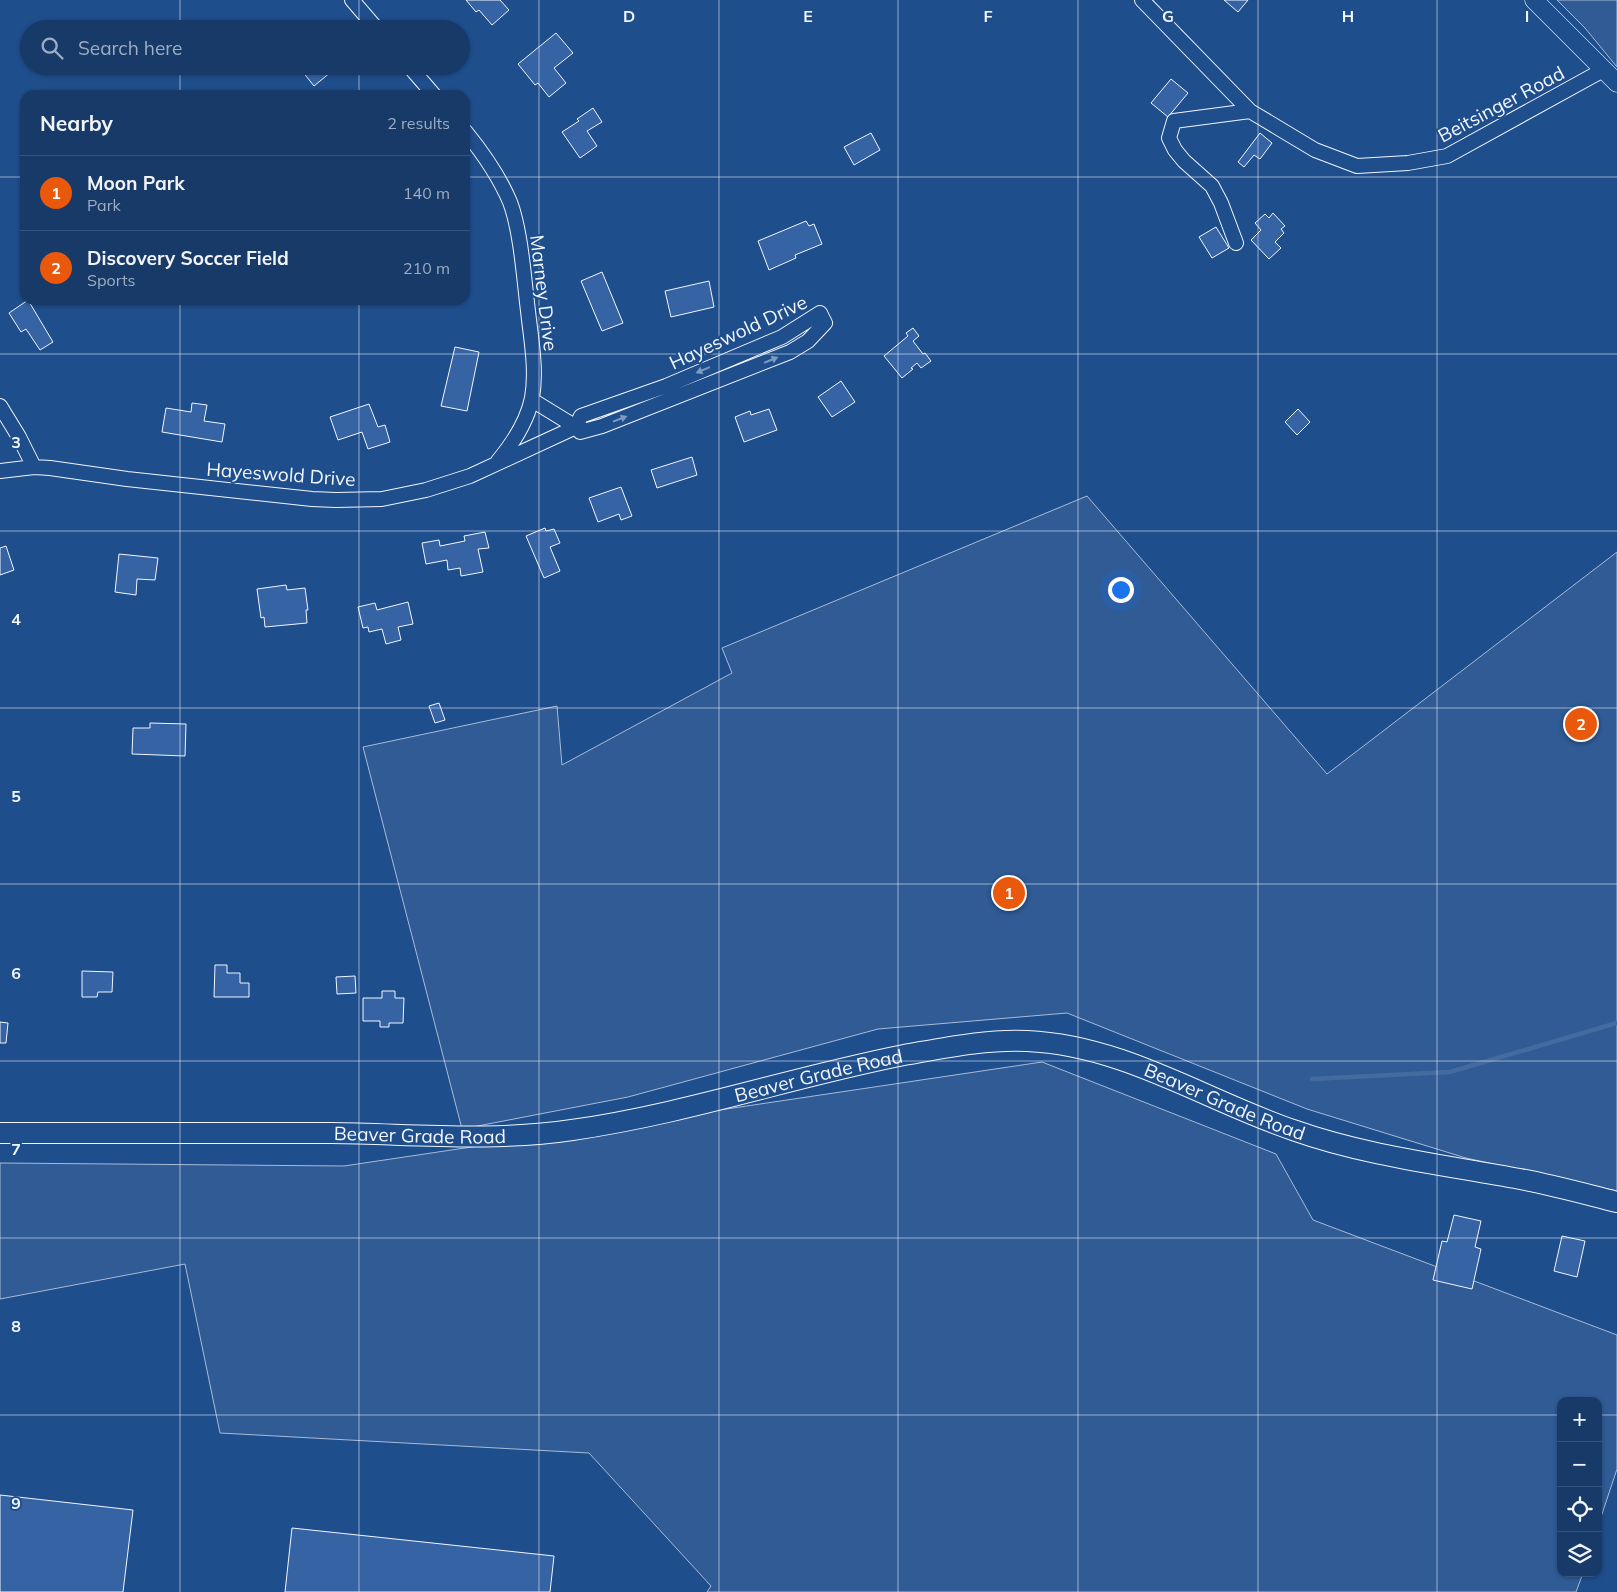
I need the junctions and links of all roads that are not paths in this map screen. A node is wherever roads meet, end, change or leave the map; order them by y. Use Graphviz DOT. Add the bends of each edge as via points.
graph roads {
  1 [pos="352,0"];
  2 [pos="1142,0"];
  3 [pos="1534,0"];
  4 [pos="369,20"];
  5 [pos="1605,69"];
  6 [pos="417,75"];
  7 [pos="1617,83"];
  8 [pos="430,90"];
  9 [pos="1250,111"];
  10 [pos="470,138"];
  11 [pos="1236,243"];
  12 [pos="532,400"];
  13 [pos="0,406"];
  14 [pos="576,427"];
  15 [pos="496,464"];
  16 [pos="34,467"];
  17 [pos="0,471"];
  18 [pos="0,1133"];
  19 [pos="1617,1202"];
  1 -- 4 [label="street"];
  2 -- 9 [label="street, Beitsinger Road"];
  3 -- 5 [label="street"];
  5 -- 7 [label="street"];
  5 -- 9 [label="street, Beitsinger Road" via="1447,156 1408,163 1357,166 1315,150"];
  6 -- 8 [label="street"];
  9 -- 11 [label="street" via="1174,121 1169,138 1184,161 1212,186"];
  10 -- 12 [label="street, Marney Drive" via="503,186 515,219 534,370"];
  12 -- 14 [label="street"];
  12 -- 15 [label="street, Marney Drive" via="519,432"];
  13 -- 16 [label="street"];
  14 -- 14 [label="street, Hayeswold Drive, one-way" via="580,432 602,426 790,352 821,329 825,323 823,317 820,313 782,337 666,386 581,416"];
  14 -- 15 [label="street, Hayeswold Drive"];
  15 -- 16 [label="street, Hayeswold Drive" via="463,479 426,490 382,499 336,500"];
  16 -- 17 [label="street, Hayeswold Drive"];
  18 -- 19 [label="main road, Beaver Grade Road" via="533,1136 662,1114 844,1068 922,1052 1026,1041 1114,1057 1295,1131 1351,1146 1522,1179"];
}
